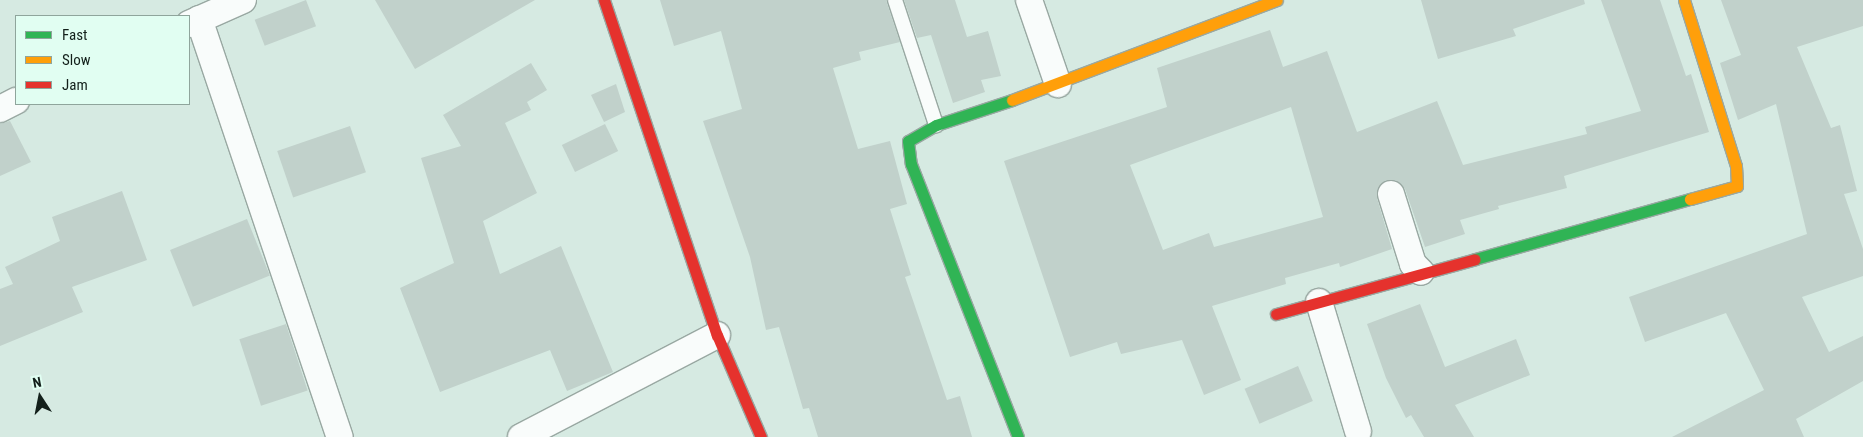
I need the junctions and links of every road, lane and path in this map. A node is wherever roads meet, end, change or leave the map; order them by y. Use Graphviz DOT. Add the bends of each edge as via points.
graph roads {
  1 [pos="243,0"];
  2 [pos="604,0"];
  3 [pos="895,0"];
  4 [pos="1029,0"];
  5 [pos="1277,0"];
  6 [pos="1684,0"];
  7 [pos="194,21"];
  8 [pos="1058,84"];
  9 [pos="15,102"];
  10 [pos="0,109"];
  11 [pos="936,125"];
  12 [pos="1391,194"];
  13 [pos="1421,272"];
  14 [pos="1319,302"];
  15 [pos="1276,314"];
  16 [pos="717,335"];
  17 [pos="1358,431"];
  18 [pos="340,437"];
  19 [pos="521,437"];
  20 [pos="761,437"];
  21 [pos="1018,437"];
  1 -- 7 [label="street"];
  2 -- 16 [label="street"];
  3 -- 11 [label="lane"];
  4 -- 8 [label="street"];
  5 -- 8 [label="street"];
  6 -- 13 [label="street" via="1736,166 1737,186"];
  7 -- 18 [label="street"];
  8 -- 11 [label="street"];
  9 -- 10 [label="street"];
  11 -- 21 [label="street" via="908,141 910,164"];
  12 -- 13 [label="street" via="1413,264"];
  13 -- 14 [label="street"];
  14 -- 15 [label="street"];
  14 -- 17 [label="street"];
  16 -- 19 [label="street"];
  16 -- 20 [label="street"];
}
